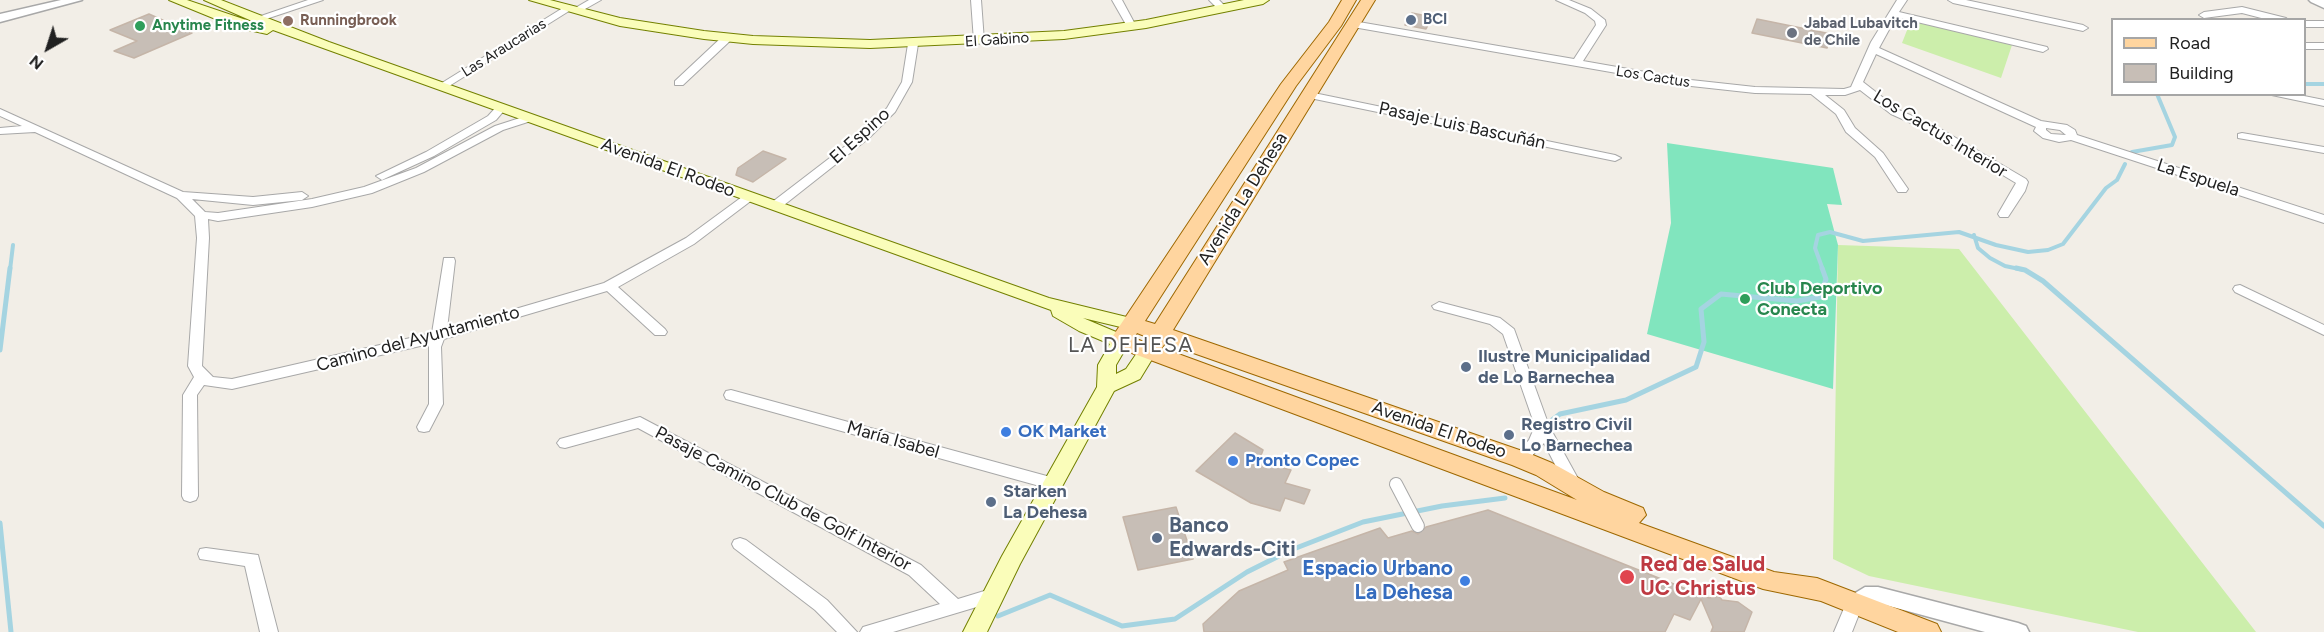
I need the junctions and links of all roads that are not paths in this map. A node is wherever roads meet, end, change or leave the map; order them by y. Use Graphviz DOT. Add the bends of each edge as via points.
graph roads {
  1 [pos="57,0"];
  2 [pos="76,0"];
  3 [pos="175,0"];
  4 [pos="318,0"];
  5 [pos="535,0"];
  6 [pos="596,0"];
  7 [pos="976,0"];
  8 [pos="1117,0"];
  9 [pos="1214,0"];
  10 [pos="1263,0"];
  11 [pos="1349,0"];
  12 [pos="1368,0"];
  13 [pos="1561,0"];
  14 [pos="1902,0"];
  15 [pos="1953,0"];
  16 [pos="2315,0"];
  17 [pos="216,1"];
  18 [pos="2324,4"];
  19 [pos="570,10"];
  20 [pos="1224,10"];
  21 [pos="1896,14"];
  22 [pos="2204,15"];
  23 [pos="0,16"];
  24 [pos="260,18"];
  25 [pos="2275,18"];
  26 [pos="1353,24"];
  27 [pos="2306,24"];
  28 [pos="2324,24"];
  29 [pos="1131,26"];
  30 [pos="2083,28"];
  31 [pos="292,33"];
  32 [pos="727,38"];
  33 [pos="979,41"];
  34 [pos="913,44"];
  35 [pos="2306,46"];
  36 [pos="2324,46"];
  37 [pos="2043,48"];
  38 [pos="1873,49"];
  39 [pos="1576,64"];
  40 [pos="679,83"];
  41 [pos="1858,83"];
  42 [pos="441,86"];
  43 [pos="1815,92"];
  44 [pos="1309,95"];
  45 [pos="2306,95"];
  46 [pos="2285,96"];
  47 [pos="2324,102"];
  48 [pos="0,111"];
  49 [pos="497,112"];
  50 [pos="530,118"];
  51 [pos="507,124"];
  52 [pos="36,129"];
  53 [pos="0,131"];
  54 [pos="2242,136"];
  55 [pos="2324,150"];
  56 [pos="1615,158"];
  57 [pos="1902,189"];
  58 [pos="181,195"];
  59 [pos="750,197"];
  60 [pos="775,206"];
  61 [pos="250,213"];
  62 [pos="201,214"];
  63 [pos="2004,214"];
  64 [pos="2324,219"];
  65 [pos="203,237"];
  66 [pos="449,261"];
  67 [pos="609,286"];
  68 [pos="2240,289"];
  69 [pos="1439,306"];
  70 [pos="2324,331"];
  71 [pos="660,332"];
  72 [pos="1127,333"];
  73 [pos="439,336"];
  74 [pos="1154,342"];
  75 [pos="202,377"];
  76 [pos="1303,383"];
  77 [pos="1107,387"];
  78 [pos="731,395"];
  79 [pos="1281,400"];
  80 [pos="1542,426"];
  81 [pos="424,427"];
  82 [pos="566,443"];
  83 [pos="1520,459"];
  84 [pos="1054,484"];
  85 [pos="1396,484"];
  86 [pos="1573,484"];
  87 [pos="190,496"];
  88 [pos="1413,517"];
  89 [pos="740,544"];
  90 [pos="206,554"];
  91 [pos="1820,591"];
  92 [pos="994,595"];
  93 [pos="1854,604"];
  94 [pos="954,606"];
  95 [pos="269,632"];
  96 [pos="849,632"];
  97 [pos="869,632"];
  98 [pos="975,632"];
  99 [pos="1843,632"];
  100 [pos="1927,632"];
  101 [pos="2018,632"];
  1 -- 23 [label="street"];
  2 -- 23 [label="street"];
  3 -- 31 [label="main road, Avenida El Rodeo" via="240,24"];
  4 -- 24 [label="street"];
  5 -- 19 [label="main road, El Gabino"];
  6 -- 19 [label="street, Las Araucarias"];
  7 -- 33 [label="street"];
  8 -- 29 [label="street"];
  9 -- 20 [label="street"];
  10 -- 20 [label="main road, El Gabino"];
  11 -- 72 [label="main road, Avenida La Dehesa" via="1289,84"];
  12 -- 26 [label="main road, Avenida La Dehesa"];
  13 -- 39 [label="street" via="1588,10 1601,25"];
  14 -- 21 [label="street"];
  15 -- 30 [label="street"];
  16 -- 18 [label="street"];
  17 -- 24 [label="main road, Avenida El Rodeo"];
  19 -- 32 [label="main road, El Gabino"];
  19 -- 42 [label="street, Las Araucarias"];
  20 -- 29 [label="main road, El Gabino"];
  21 -- 37 [label="street"];
  21 -- 38 [label="street"];
  22 -- 25 [label="street" via="2242,10"];
  24 -- 31 [label="main road, Avenida El Rodeo"];
  26 -- 39 [label="street, Los Cactus"];
  26 -- 44 [label="main road, Avenida La Dehesa"];
  27 -- 28 [label="street"];
  29 -- 33 [label="main road, El Gabino"];
  31 -- 42 [label="main road, Avenida El Rodeo"];
  32 -- 34 [label="main road, El Gabino"];
  32 -- 40 [label="street"];
  33 -- 34 [label="main road, El Gabino"];
  34 -- 60 [label="street, El Espino" via="907,82 885,117"];
  35 -- 36 [label="street"];
  38 -- 41 [label="street"];
  38 -- 64 [label="street, La Espuela" via="2041,125 2040,130 2047,136 2072,137"];
  39 -- 43 [label="street, Los Cactus" via="1723,87"];
  41 -- 43 [label="street, Los Cactus" via="1849,91"];
  41 -- 63 [label="street, Los Cactus Interior" via="1895,112 1935,130 2022,182"];
  42 -- 49 [label="main road, Avenida El Rodeo"];
  43 -- 57 [label="street" via="1840,112 1850,130 1879,154"];
  44 -- 56 [label="street, Pasaje Luis Bascuñán"];
  44 -- 74 [label="main road, Avenida La Dehesa"];
  45 -- 47 [label="street"];
  46 -- 47 [label="street"];
  48 -- 52 [label="street"];
  49 -- 50 [label="main road, Avenida El Rodeo"];
  49 -- 51 [label="street" via="494,124"];
  49 -- 58 [label="street" via="409,164 347,187 253,201"];
  50 -- 51 [label="street"];
  50 -- 59 [label="main road, Avenida El Rodeo"];
  51 -- 61 [label="street" via="420,170 368,190"];
  52 -- 53 [label="street"];
  52 -- 58 [label="street"];
  54 -- 55 [label="street"];
  58 -- 62 [label="street"];
  59 -- 60 [label="main road, Avenida El Rodeo"];
  59 -- 67 [label="street, Camino del Ayuntamiento" via="690,241"];
  60 -- 72 [label="main road, Avenida El Rodeo" via="1044,303 1085,327"];
  61 -- 62 [label="street" via="218,217"];
  61 -- 65 [label="street"];
  62 -- 65 [label="street"];
  65 -- 75 [label="street" via="194,361"];
  66 -- 73 [label="street"];
  67 -- 71 [label="street"];
  67 -- 73 [label="street, Camino del Ayuntamiento"];
  68 -- 70 [label="street"];
  69 -- 80 [label="street" via="1489,319 1506,328"];
  72 -- 74 [label="main road, Avenida El Rodeo"];
  72 -- 77 [label="main road, Avenida La Dehesa" via="1107,365"];
  73 -- 75 [label="street, Camino del Ayuntamiento" via="246,382 223,383"];
  73 -- 81 [label="street" via="434,346 436,404"];
  74 -- 76 [label="main road, Avenida El Rodeo"];
  74 -- 77 [label="main road, Avenida La Dehesa" via="1133,374"];
  74 -- 79 [label="main road, Avenida El Rodeo"];
  75 -- 87 [label="street" via="190,394"];
  76 -- 79 [label="main road" via="1277,386"];
  76 -- 83 [label="main road, Avenida El Rodeo"];
  77 -- 84 [label="main road, Avenida La Dehesa"];
  78 -- 84 [label="street, María Isabel"];
  79 -- 91 [label="main road, Avenida El Rodeo" via="1772,582"];
  80 -- 83 [label="street" via="1532,449"];
  80 -- 86 [label="street"];
  82 -- 94 [label="street, Pasaje Camino Club de Golf Interior" via="640,422 915,570"];
  83 -- 86 [label="main road, Avenida El Rodeo"];
  84 -- 92 [label="main road, Avenida La Dehesa"];
  85 -- 88 [label="street"];
  86 -- 91 [label="main road, Avenida El Rodeo" via="1614,508 1786,573"];
  89 -- 96 [label="street" via="821,605"];
  90 -- 95 [label="street" via="252,560"];
  91 -- 93 [label="main road, Avenida El Rodeo"];
  92 -- 94 [label="street"];
  92 -- 98 [label="main road, Avenida La Dehesa"];
  93 -- 99 [label="street"];
  93 -- 100 [label="main road, Avenida El Rodeo"];
  93 -- 101 [label="street" via="1865,595 1878,595"];
  94 -- 97 [label="street"];
}
